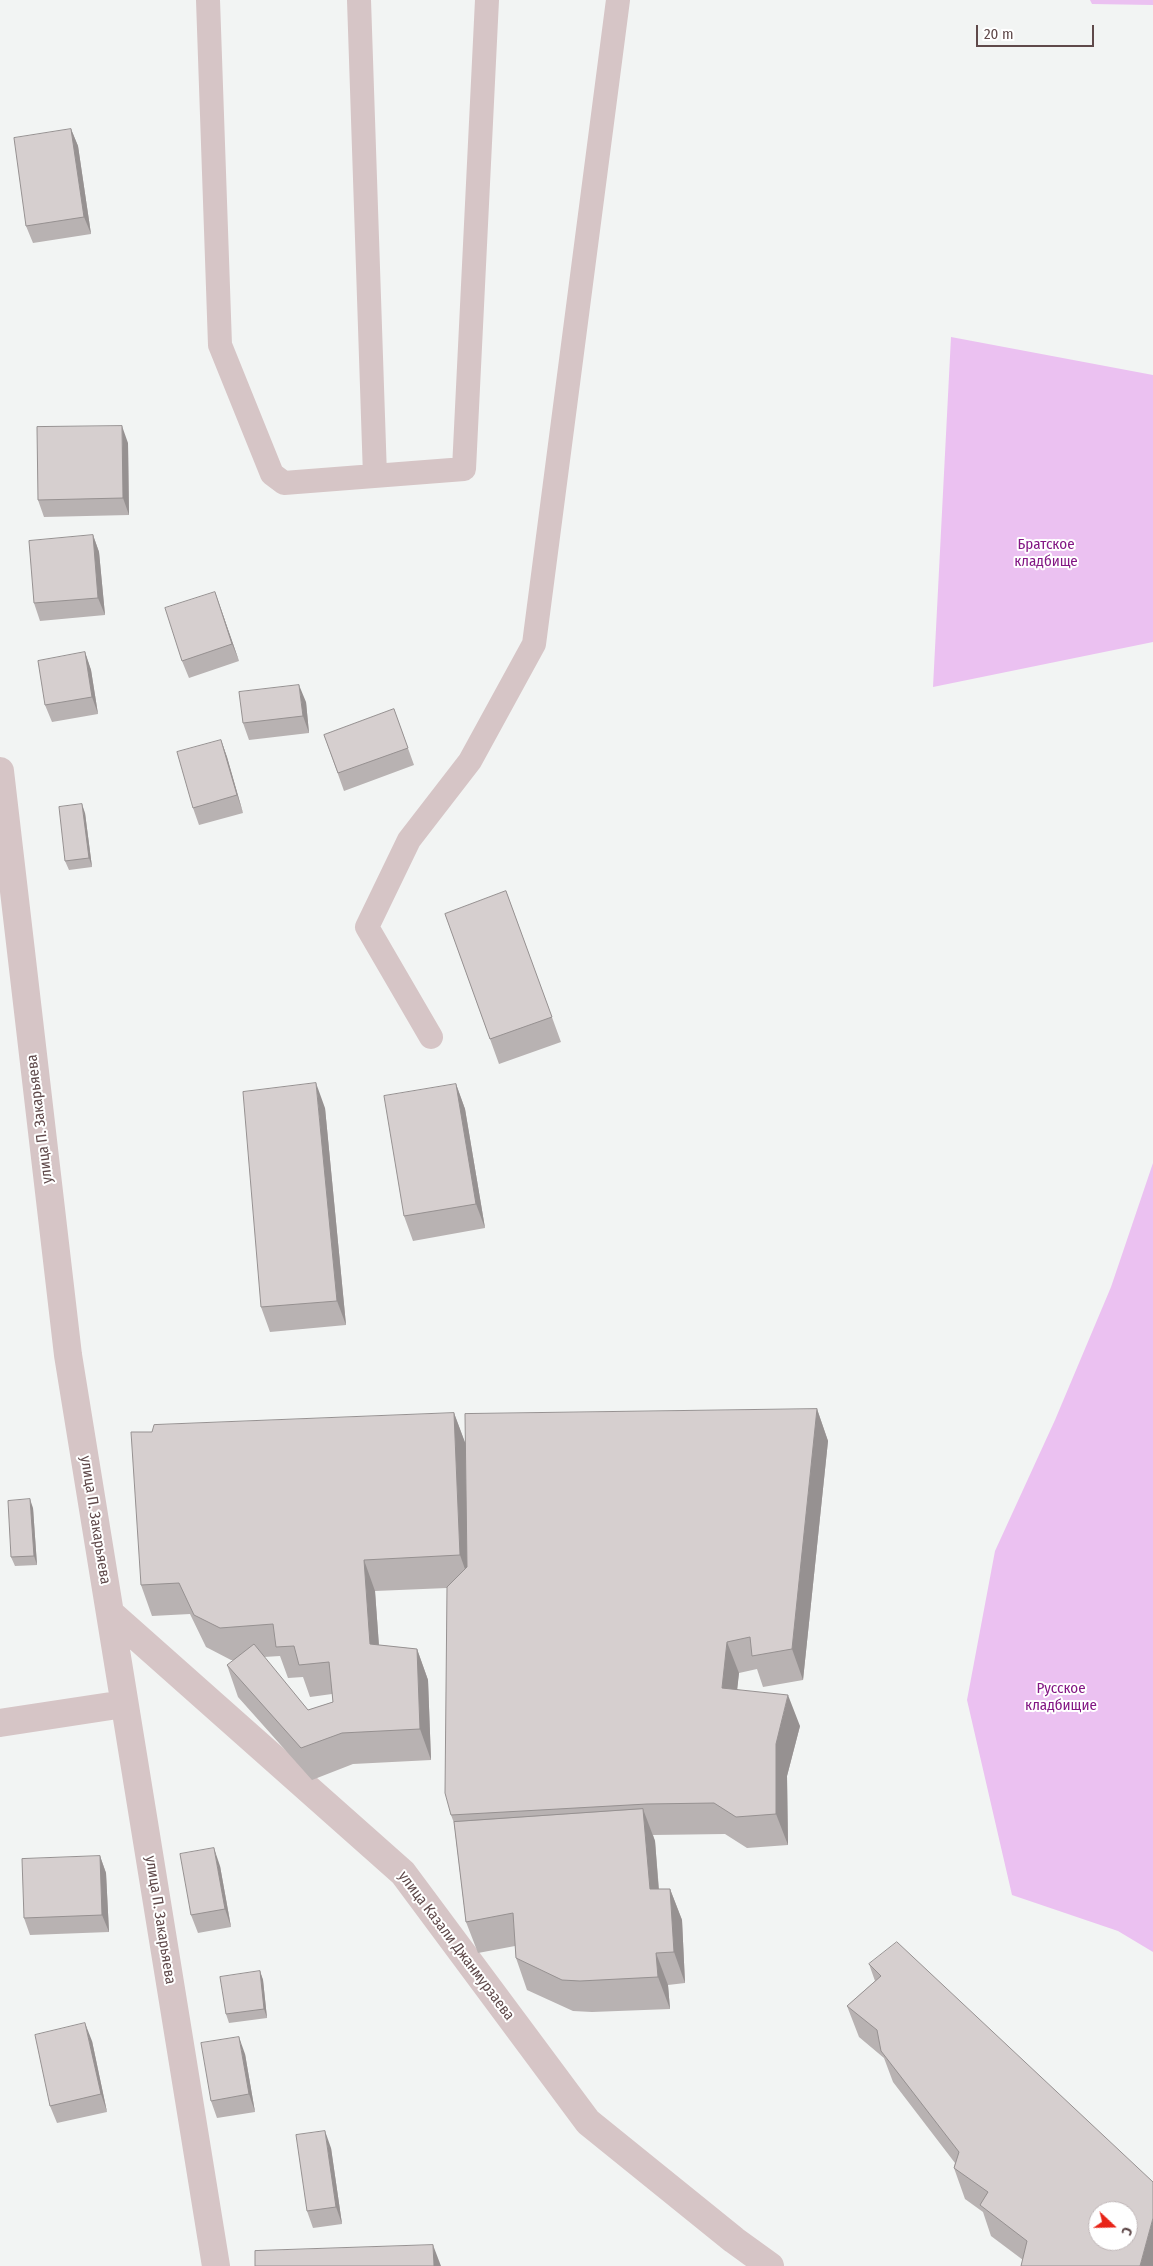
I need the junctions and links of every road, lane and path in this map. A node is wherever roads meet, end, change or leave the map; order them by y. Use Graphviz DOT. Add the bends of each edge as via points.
graph roads {
  1 [pos="208,0"];
  2 [pos="359,0"];
  3 [pos="487,0"];
  4 [pos="618,0"];
  5 [pos="375,476"];
  6 [pos="0,771"];
  7 [pos="431,1037"];
  8 [pos="110,1613"];
  9 [pos="124,1704"];
  10 [pos="0,1723"];
  11 [pos="216,2266"];
  12 [pos="770,2266"];
  1 -- 5 [label="lane" via="220,345 272,474 284,483"];
  2 -- 5 [label="lane"];
  3 -- 5 [label="lane" via="464,469"];
  4 -- 7 [label="lane" via="534,644 470,761 409,840 367,927"];
  6 -- 8 [label="street, улица П. Закарьяева" via="68,1355"];
  8 -- 9 [label="street, улица П. Закарьяева"];
  8 -- 12 [label="street, улица Казали Джанмурзаева" via="403,1873 588,2122"];
  9 -- 10 [label="street"];
  9 -- 11 [label="street, улица П. Закарьяева"];
}
